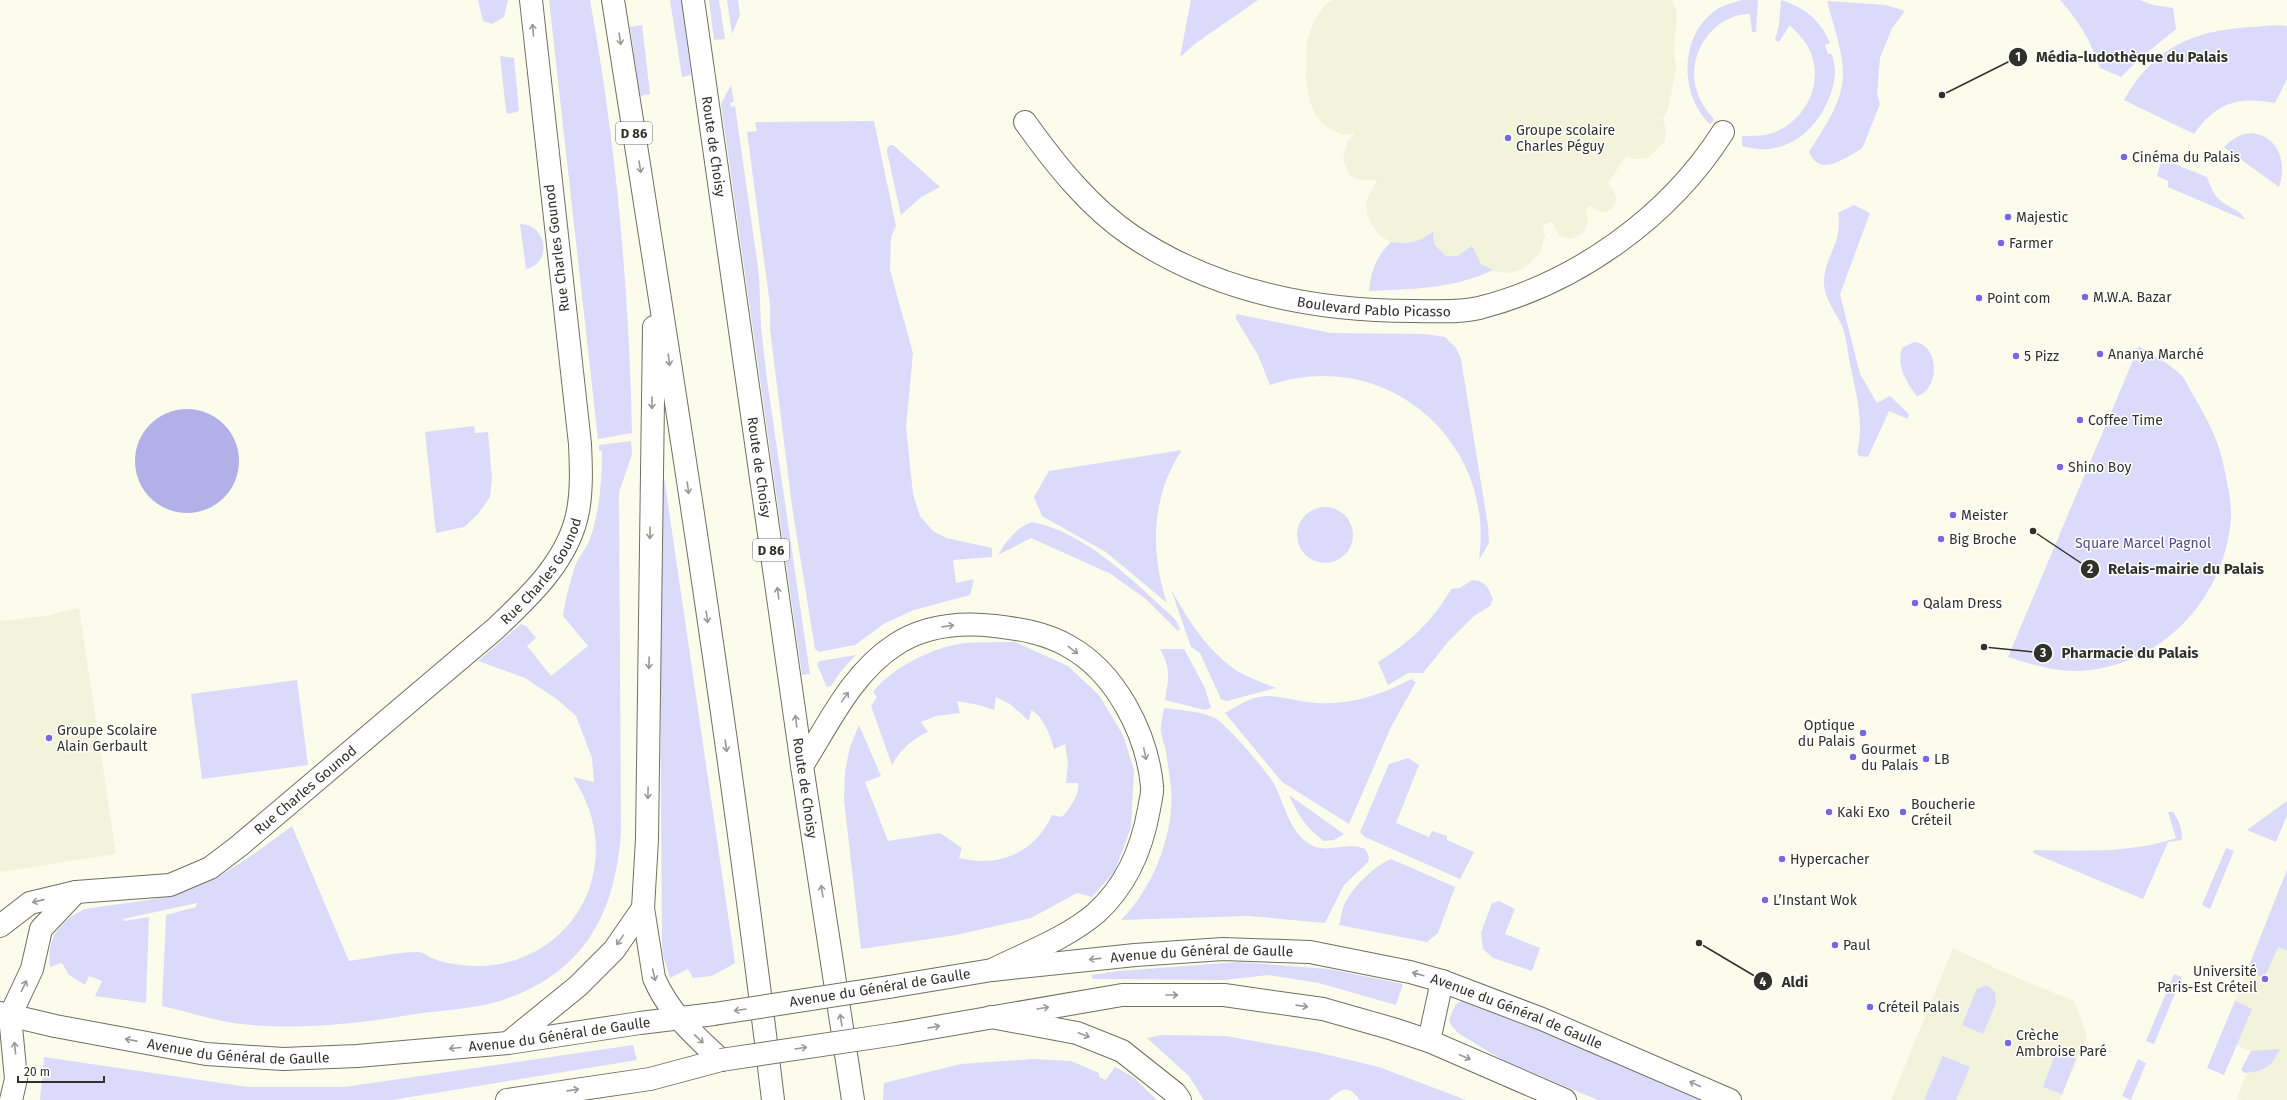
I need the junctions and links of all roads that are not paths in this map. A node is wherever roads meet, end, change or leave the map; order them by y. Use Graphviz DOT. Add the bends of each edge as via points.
graph roads {
  1 [pos="531,0"];
  2 [pos="614,0"];
  3 [pos="693,0"];
  4 [pos="1025,122"];
  5 [pos="1723,132"];
  6 [pos="656,266"];
  7 [pos="802,766"];
  8 [pos="76,892"];
  9 [pos="643,908"];
  10 [pos="0,926"];
  11 [pos="992,970"];
  12 [pos="1442,981"];
  13 [pos="5,1014"];
  14 [pos="991,1017"];
  15 [pos="677,1018"];
  16 [pos="1429,1042"];
  17 [pos="508,1043"];
  18 [pos="721,1060"];
  19 [pos="11,1100"];
  20 [pos="507,1100"];
  21 [pos="773,1100"];
  22 [pos="853,1100"];
  23 [pos="1180,1100"];
  24 [pos="1565,1100"];
  25 [pos="1730,1100"];
  8 -- 1 [label="main road, Rue Charles Gounod, one-way" via="170,885 210,868 246,841 495,629 529,597 568,539 578,512 581,480 580,444"];
  2 -- 6 [label="main road, D 86, one-way"];
  7 -- 3 [label="main road, Route de Choisy / D 86, one-way"];
  4 -- 5 [label="main road, Boulevard Pablo Picasso" via="1090,201 1131,236 1173,260 1204,275 1273,297 1353,309 1402,311 1478,308 1529,290 1583,266 1634,231 1705,159"];
  6 -- 9 [label="main road, one-way" via="651,451 647,839"];
  6 -- 21 [label="main road, D 86, one-way" via="754,938"];
  7 -- 11 [label="main road, one-way" via="840,704 870,664 896,644 925,630 970,623 1023,629 1070,646 1099,670 1123,699 1142,739 1152,788 1145,828 1132,869 1096,913 1072,930"];
  22 -- 7 [label="main road, Route de Choisy / D 86, one-way"];
  8 -- 10 [label="main road, Rue Charles Gounod, one-way" via="30,903"];
  13 -- 8 [label="main road, one-way" via="32,970 41,929"];
  9 -- 15 [label="main road, one-way" via="654,978"];
  9 -- 17 [label="main road, one-way" via="614,950 578,986"];
  12 -- 11 [label="main road, Avenue du Général de Gaulle, one-way" via="1310,952 1223,949"];
  11 -- 15 [label="main road, Avenue du Général de Gaulle, one-way, bridge"];
  12 -- 16 [label="main road"];
  25 -- 12 [label="main road, Avenue du Général de Gaulle, one-way" via="1542,1019"];
  17 -- 13 [label="main road, Avenue du Général de Gaulle, one-way" via="356,1056 284,1059 206,1054"];
  19 -- 13 [label="main road, one-way" via="16,1079"];
  14 -- 16 [label="main road, one-way" via="1122,995 1224,995 1323,1009"];
  18 -- 14 [label="main road, one-way, bridge"];
  14 -- 23 [label="main road, one-way" via="1077,1033 1122,1051 1175,1093"];
  15 -- 17 [label="main road, Avenue du Général de Gaulle"];
  15 -- 18 [label="main road, one-way"];
  16 -- 24 [label="main road, one-way"];
  20 -- 18 [label="main road, one-way" via="650,1079"];
}
